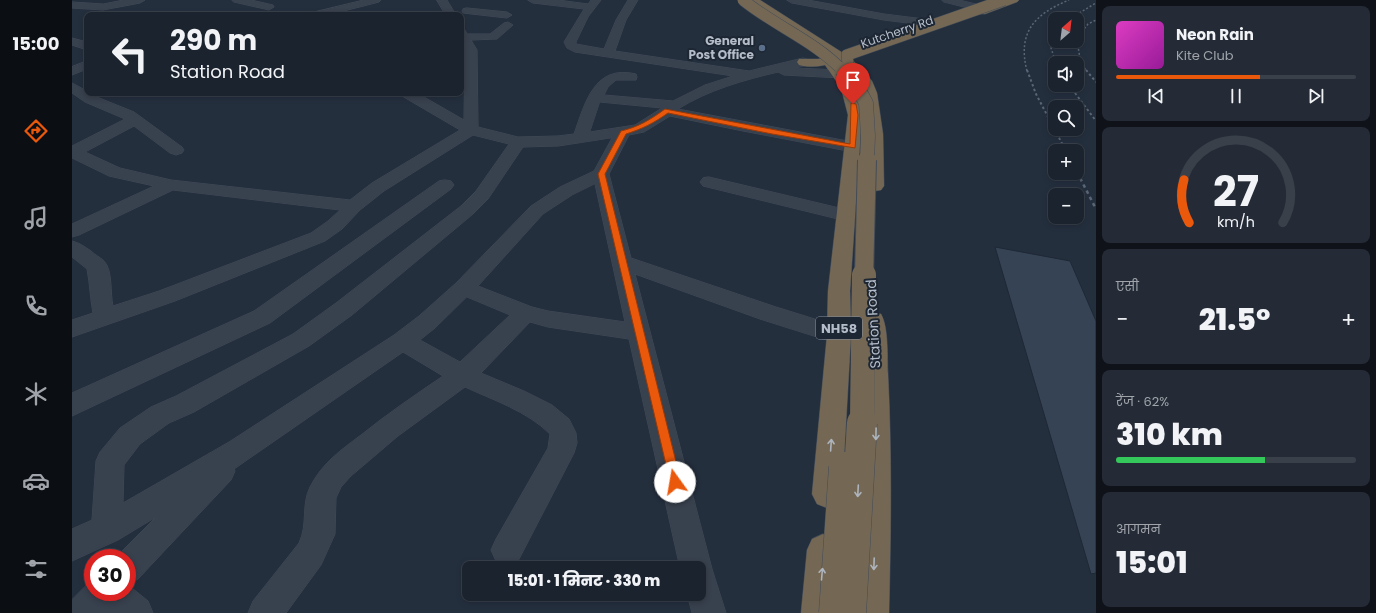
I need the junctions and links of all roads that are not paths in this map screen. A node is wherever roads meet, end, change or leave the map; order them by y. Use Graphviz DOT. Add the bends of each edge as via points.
graph roads {
  1 [pos="76,0"];
  2 [pos="140,0"];
  3 [pos="237,0"];
  4 [pos="376,0"];
  5 [pos="442,0"];
  6 [pos="533,0"];
  7 [pos="633,0"];
  8 [pos="737,0"];
  9 [pos="752,0"];
  10 [pos="792,0"];
  11 [pos="948,0"];
  12 [pos="990,0"];
  13 [pos="1004,0"];
  14 [pos="1014,0"];
  15 [pos="72,1"];
  16 [pos="479,4"];
  17 [pos="593,4"];
  18 [pos="72,5"];
  19 [pos="893,6"];
  20 [pos="972,6"];
  21 [pos="269,7"];
  22 [pos="327,12"];
  23 [pos="449,12"];
  24 [pos="464,12"];
  25 [pos="464,13"];
  26 [pos="884,17"];
  27 [pos="924,22"];
  28 [pos="464,35"];
  29 [pos="464,38"];
  30 [pos="72,41"];
  31 [pos="84,45"];
  32 [pos="608,54"];
  33 [pos="834,63"];
  34 [pos="84,66"];
  35 [pos="770,70"];
  36 [pos="72,71"];
  37 [pos="749,75"];
  38 [pos="631,77"];
  39 [pos="466,80"];
  40 [pos="72,87"];
  41 [pos="84,95"];
  42 [pos="86,96"];
  43 [pos="412,96"];
  44 [pos="596,98"];
  45 [pos="90,99"];
  46 [pos="72,104"];
  47 [pos="671,108"];
  48 [pos="135,119"];
  49 [pos="471,130"];
  50 [pos="623,132"];
  51 [pos="580,138"];
  52 [pos="518,142"];
  53 [pos="853,146"];
  54 [pos="176,150"];
  55 [pos="75,155"];
  56 [pos="601,174"];
  57 [pos="709,182"];
  58 [pos="171,185"];
  59 [pos="445,185"];
  60 [pos="354,206"];
  61 [pos="846,215"];
  62 [pos="72,231"];
  63 [pos="72,247"];
  64 [pos="622,262"];
  65 [pos="464,288"];
  66 [pos="526,314"];
  67 [pos="105,318"];
  68 [pos="72,329"];
  69 [pos="639,332"];
  70 [pos="839,335"];
  71 [pos="402,341"];
  72 [pos="463,375"];
  73 [pos="72,405"];
  74 [pos="239,451"];
  75 [pos="107,529"];
  76 [pos="72,545"];
  77 [pos="507,550"];
  78 [pos="136,559"];
  79 [pos="694,561"];
  80 [pos="95,601"];
  81 [pos="121,601"];
  82 [pos="706,601"];
  83 [pos="83,613"];
  84 [pos="136,613"];
  85 [pos="265,613"];
  86 [pos="709,613"];
  87 [pos="818,613"];
  88 [pos="834,613"];
  89 [pos="851,613"];
  90 [pos="872,613"];
  1 -- 15 [label="street"];
  2 -- 18 [label="street" via="103,7"];
  3 -- 21 [label="street"];
  4 -- 22 [label="street"];
  5 -- 23 [label="street"];
  6 -- 17 [label="street"];
  7 -- 32 [label="street" via="621,20"];
  8 -- 33 [label="highway, NH58"];
  9 -- 33 [label="highway, bridge"];
  9 -- 33 [label="highway, NH58"];
  9 -- 88 [label="highway, bridge" via="762,15 828,57 843,70 859,104 861,127 855,198 851,354"];
  10 -- 26 [label="street"];
  11 -- 20 [label="street"];
  12 -- 20 [label="highway, Kutcherry Rd"];
  13 -- 33 [label="highway, bridge" via="851,52"];
  14 -- 33 [label="highway"];
  16 -- 24 [label="street"];
  17 -- 32 [label="street" via="583,17 570,42 571,46"];
  19 -- 26 [label="street"];
  20 -- 27 [label="highway, Kutcherry Rd"];
  25 -- 28 [label="street" via="508,20 493,37"];
  26 -- 27 [label="street"];
  27 -- 33 [label="highway, Kutcherry Rd" via="858,46"];
  29 -- 39 [label="street" via="472,50"];
  30 -- 31 [label="street"];
  32 -- 37 [label="street"];
  33 -- 35 [label="street"];
  33 -- 35 [label="street"];
  33 -- 53 [label="highway, NH58" via="851,94 855,115"];
  33 -- 89 [label="highway, one-way, bridge" via="866,103 868,131 864,229 863,398"];
  33 -- 90 [label="highway, Station Road / NH58, one-way" via="868,85 871,94 876,173 870,278 877,382"];
  34 -- 36 [label="street"];
  35 -- 37 [label="street"];
  37 -- 47 [label="street" via="710,88"];
  38 -- 44 [label="street" via="621,76 609,80"];
  39 -- 49 [label="street"];
  40 -- 41 [label="street"];
  42 -- 45 [label="street"];
  43 -- 49 [label="street"];
  44 -- 47 [label="street"];
  44 -- 51 [label="street"];
  45 -- 46 [label="street"];
  45 -- 48 [label="street"];
  47 -- 50 [label="street" via="645,125"];
  47 -- 53 [label="street" via="750,128"];
  48 -- 54 [label="street"];
  48 -- 55 [label="street"];
  49 -- 52 [label="street"];
  49 -- 60 [label="street" via="378,187"];
  50 -- 51 [label="street"];
  50 -- 56 [label="street"];
  51 -- 52 [label="street"];
  52 -- 75 [label="street" via="482,195 467,210 344,309 301,340 185,404 160,415 130,436 110,461"];
  53 -- 61 [label="highway, NH58"];
  55 -- 58 [label="street" via="115,172"];
  56 -- 64 [label="street"];
  56 -- 65 [label="street" via="566,191 537,210"];
  57 -- 61 [label="street"];
  58 -- 60 [label="street"];
  58 -- 62 [label="street"];
  59 -- 73 [label="street" via="262,317"];
  60 -- 67 [label="street" via="318,237"];
  61 -- 70 [label="highway, NH58" via="839,291"];
  63 -- 67 [label="street" via="97,266"];
  64 -- 69 [label="street"];
  64 -- 70 [label="street"];
  65 -- 66 [label="street"];
  65 -- 71 [label="street"];
  66 -- 69 [label="street"];
  66 -- 72 [label="street"];
  67 -- 68 [label="street"];
  69 -- 79 [label="street"];
  87 -- 70 [label="highway, NH58, one-way"];
  71 -- 72 [label="street"];
  71 -- 74 [label="street"];
  72 -- 77 [label="street" via="534,408 562,428 564,441 560,453"];
  72 -- 85 [label="street" via="389,428 331,478 321,496 319,534 310,554"];
  74 -- 75 [label="street"];
  74 -- 78 [label="street"];
  75 -- 76 [label="street"];
  80 -- 83 [label="street"];
  81 -- 84 [label="street"];
  82 -- 86 [label="street"];
}
